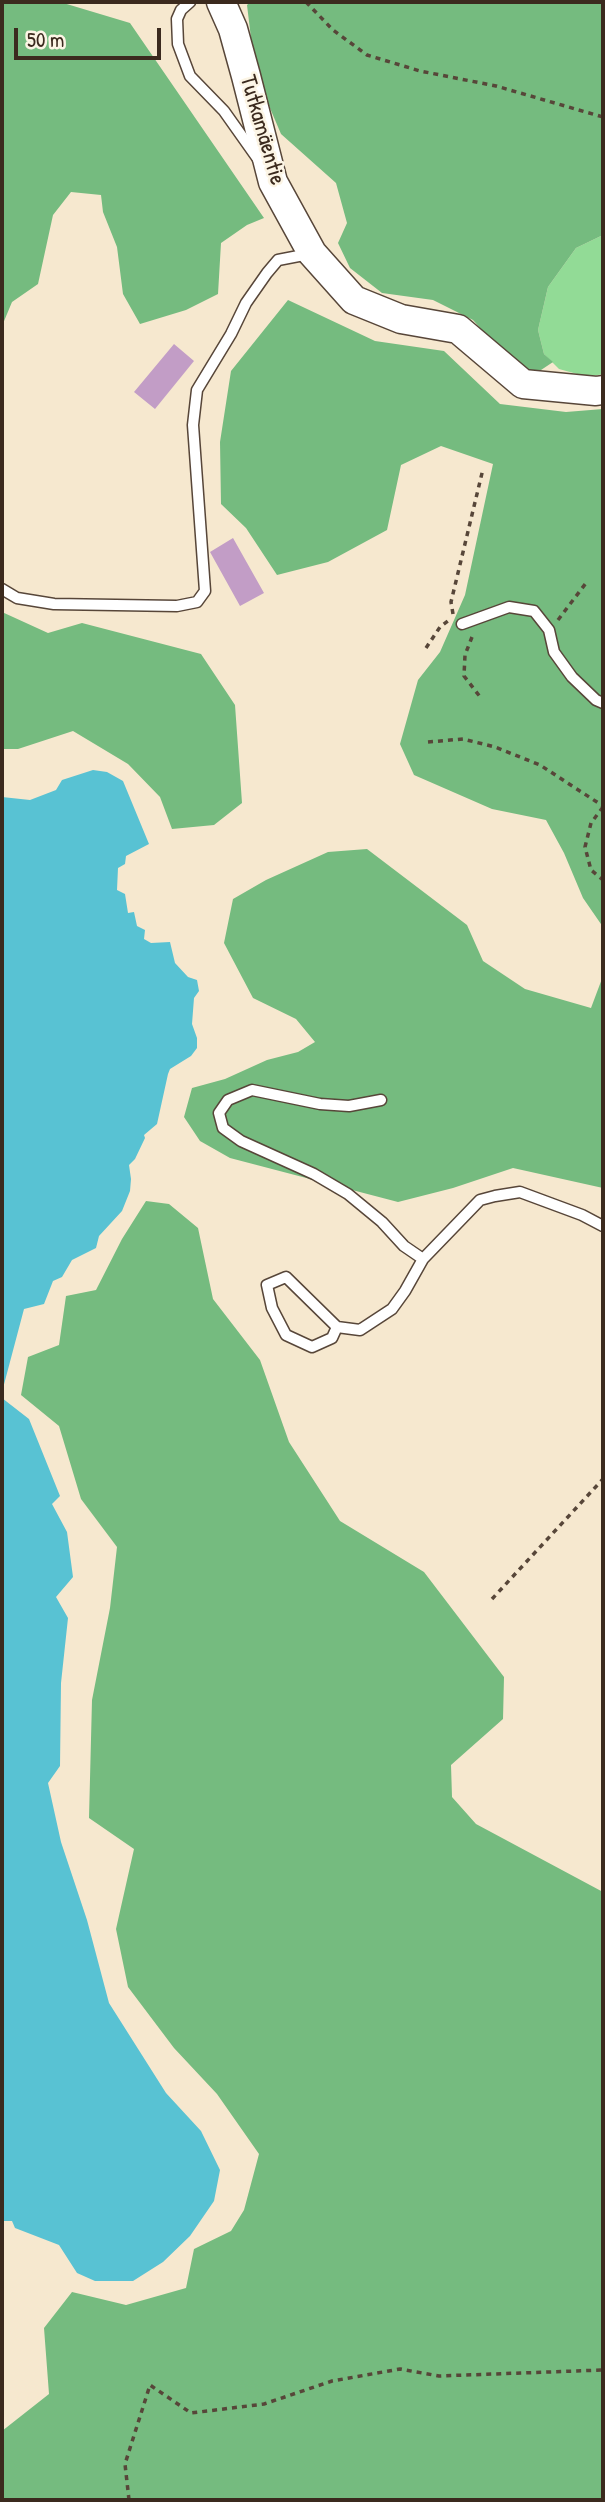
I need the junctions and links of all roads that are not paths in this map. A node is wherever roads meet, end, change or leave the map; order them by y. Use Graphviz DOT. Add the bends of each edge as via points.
graph roads {
  1 [pos="190,2"];
  2 [pos="211,2"];
  3 [pos="222,2"];
  4 [pos="273,182"];
  5 [pos="312,253"];
  6 [pos="603,390"];
  7 [pos="2,589"];
  8 [pos="463,624"];
  9 [pos="603,703"];
  10 [pos="381,1100"];
  11 [pos="603,1226"];
  12 [pos="424,1259"];
  13 [pos="337,1327"];
  1 -- 4 [label="lane" via="177,19 178,44 190,76 224,111"];
  2 -- 3 [label="lane"];
  3 -- 4 [label="street, Tutkamäentie"];
  4 -- 5 [label="street, Tutkamäentie"];
  5 -- 6 [label="street, Tutkamäentie" via="355,300 401,319 458,329 523,384"];
  5 -- 7 [label="lane" via="278,260 267,273 197,390 193,425 205,591 197,603 54,604 17,598"];
  8 -- 9 [label="lane" via="509,607 534,611 549,630 554,652 572,677"];
  10 -- 12 [label="lane" via="349,1106 320,1104 252,1090 228,1100 219,1113 223,1128 348,1194"];
  11 -- 12 [label="lane" via="520,1192 495,1196 480,1200"];
  12 -- 13 [label="lane" via="392,1308 360,1329"];
  13 -- 13 [label="lane" via="286,1277 267,1285 286,1335 312,1347 332,1338"];
}
